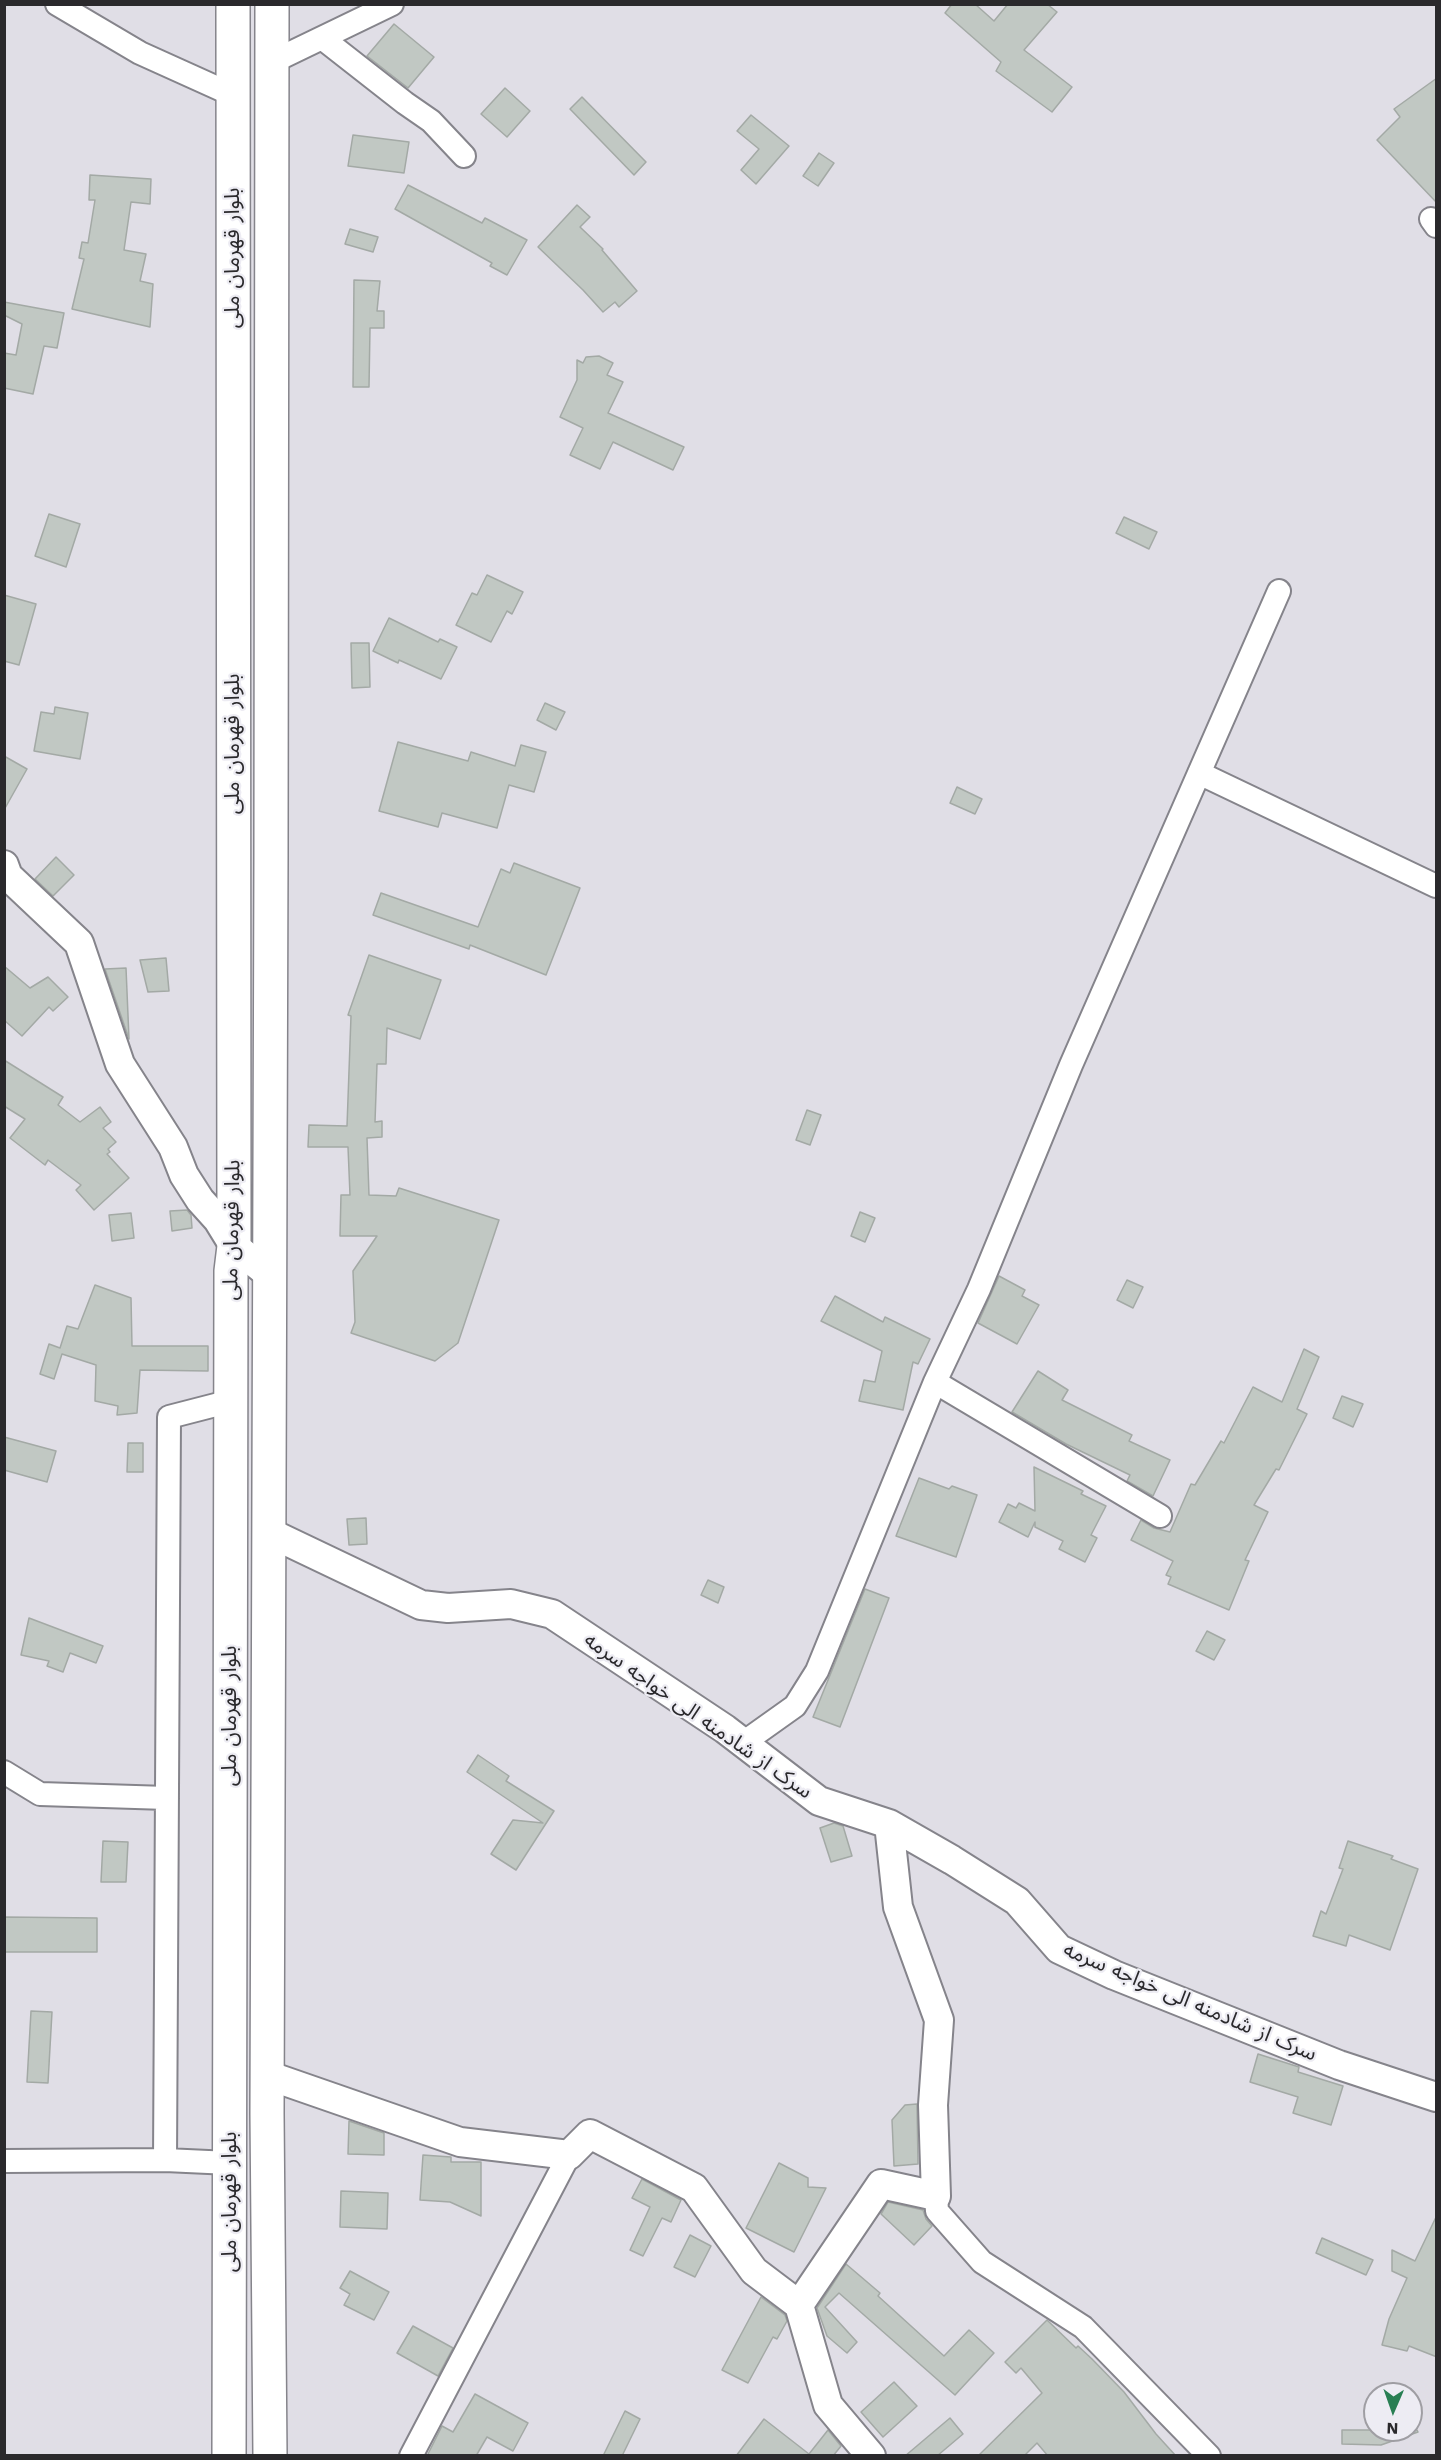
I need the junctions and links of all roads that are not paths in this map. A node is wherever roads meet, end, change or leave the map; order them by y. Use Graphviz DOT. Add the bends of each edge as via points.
graph roads {
  1 [pos="57,4"];
  2 [pos="233,4"];
  3 [pos="272,4"];
  4 [pos="392,4"];
  5 [pos="322,38"];
  6 [pos="272,62"];
  7 [pos="233,95"];
  8 [pos="465,156"];
  9 [pos="1279,591"];
  10 [pos="1199,773"];
  11 [pos="4,865"];
  12 [pos="1437,886"];
  13 [pos="234,1246"];
  14 [pos="270,1275"];
  15 [pos="935,1382"];
  16 [pos="231,1401"];
  17 [pos="1160,1516"];
  18 [pos="268,1532"];
  19 [pos="743,1743"];
  20 [pos="4,1772"];
  21 [pos="167,1798"];
  22 [pos="889,1824"];
  23 [pos="267,2075"];
  24 [pos="1437,2097"];
  25 [pos="569,2155"];
  26 [pos="165,2160"];
  27 [pos="4,2161"];
  28 [pos="230,2163"];
  29 [pos="936,2196"];
  30 [pos="800,2305"];
  31 [pos="276,2454"];
  32 [pos="230,2456"];
  33 [pos="411,2456"];
  34 [pos="870,2456"];
  35 [pos="1209,2456"];
  1 -- 7 [label="street" via="140,53"];
  2 -- 7 [label="highway, بلوار قهرمان ملی"];
  3 -- 6 [label="highway, بلوار قهرمان ملی"];
  4 -- 5 [label="street"];
  5 -- 6 [label="street"];
  5 -- 8 [label="street" via="431,121"];
  6 -- 14 [label="highway, بلوار قهرمان ملی"];
  7 -- 13 [label="highway, بلوار قهرمان ملی"];
  9 -- 10 [label="street"];
  10 -- 12 [label="street"];
  10 -- 15 [label="street" via="1071,1065 979,1289"];
  11 -- 13 [label="street" via="8,876 80,943 120,1064 173,1147 184,1175"];
  13 -- 14 [label="street"];
  13 -- 16 [label="highway, بلوار قهرمان ملی"];
  14 -- 18 [label="highway, بلوار قهرمان ملی"];
  15 -- 17 [label="street"];
  15 -- 19 [label="street" via="818,1671 795,1706"];
  16 -- 21 [label="street" via="169,1417"];
  16 -- 28 [label="highway, بلوار قهرمان ملی"];
  18 -- 19 [label="street, سرک از شادمنه الی خواجه سرمه" via="421,1605 448,1608 511,1604 552,1614"];
  18 -- 23 [label="highway, بلوار قهرمان ملی"];
  19 -- 22 [label="street, سرک از شادمنه الی خواجه سرمه" via="819,1801"];
  20 -- 21 [label="street" via="40,1794"];
  21 -- 26 [label="street"];
  22 -- 24 [label="street, سرک از شادمنه الی خواجه سرمه" via="1017,1901 1059,1949 1084,1962 1339,2066"];
  22 -- 29 [label="street" via="898,1907 939,2020 933,2105"];
  23 -- 25 [label="street" via="460,2142"];
  23 -- 31 [label="highway, بلوار قهرمان ملی"];
  25 -- 30 [label="street" via="590,2134 694,2188 754,2271"];
  25 -- 33 [label="street"];
  26 -- 27 [label="street"];
  26 -- 28 [label="street"];
  28 -- 32 [label="highway, بلوار قهرمان ملی"];
  29 -- 30 [label="street" via="881,2184"];
  29 -- 35 [label="street" via="937,2211 982,2262 1083,2327"];
  30 -- 34 [label="street" via="828,2405"];
}
